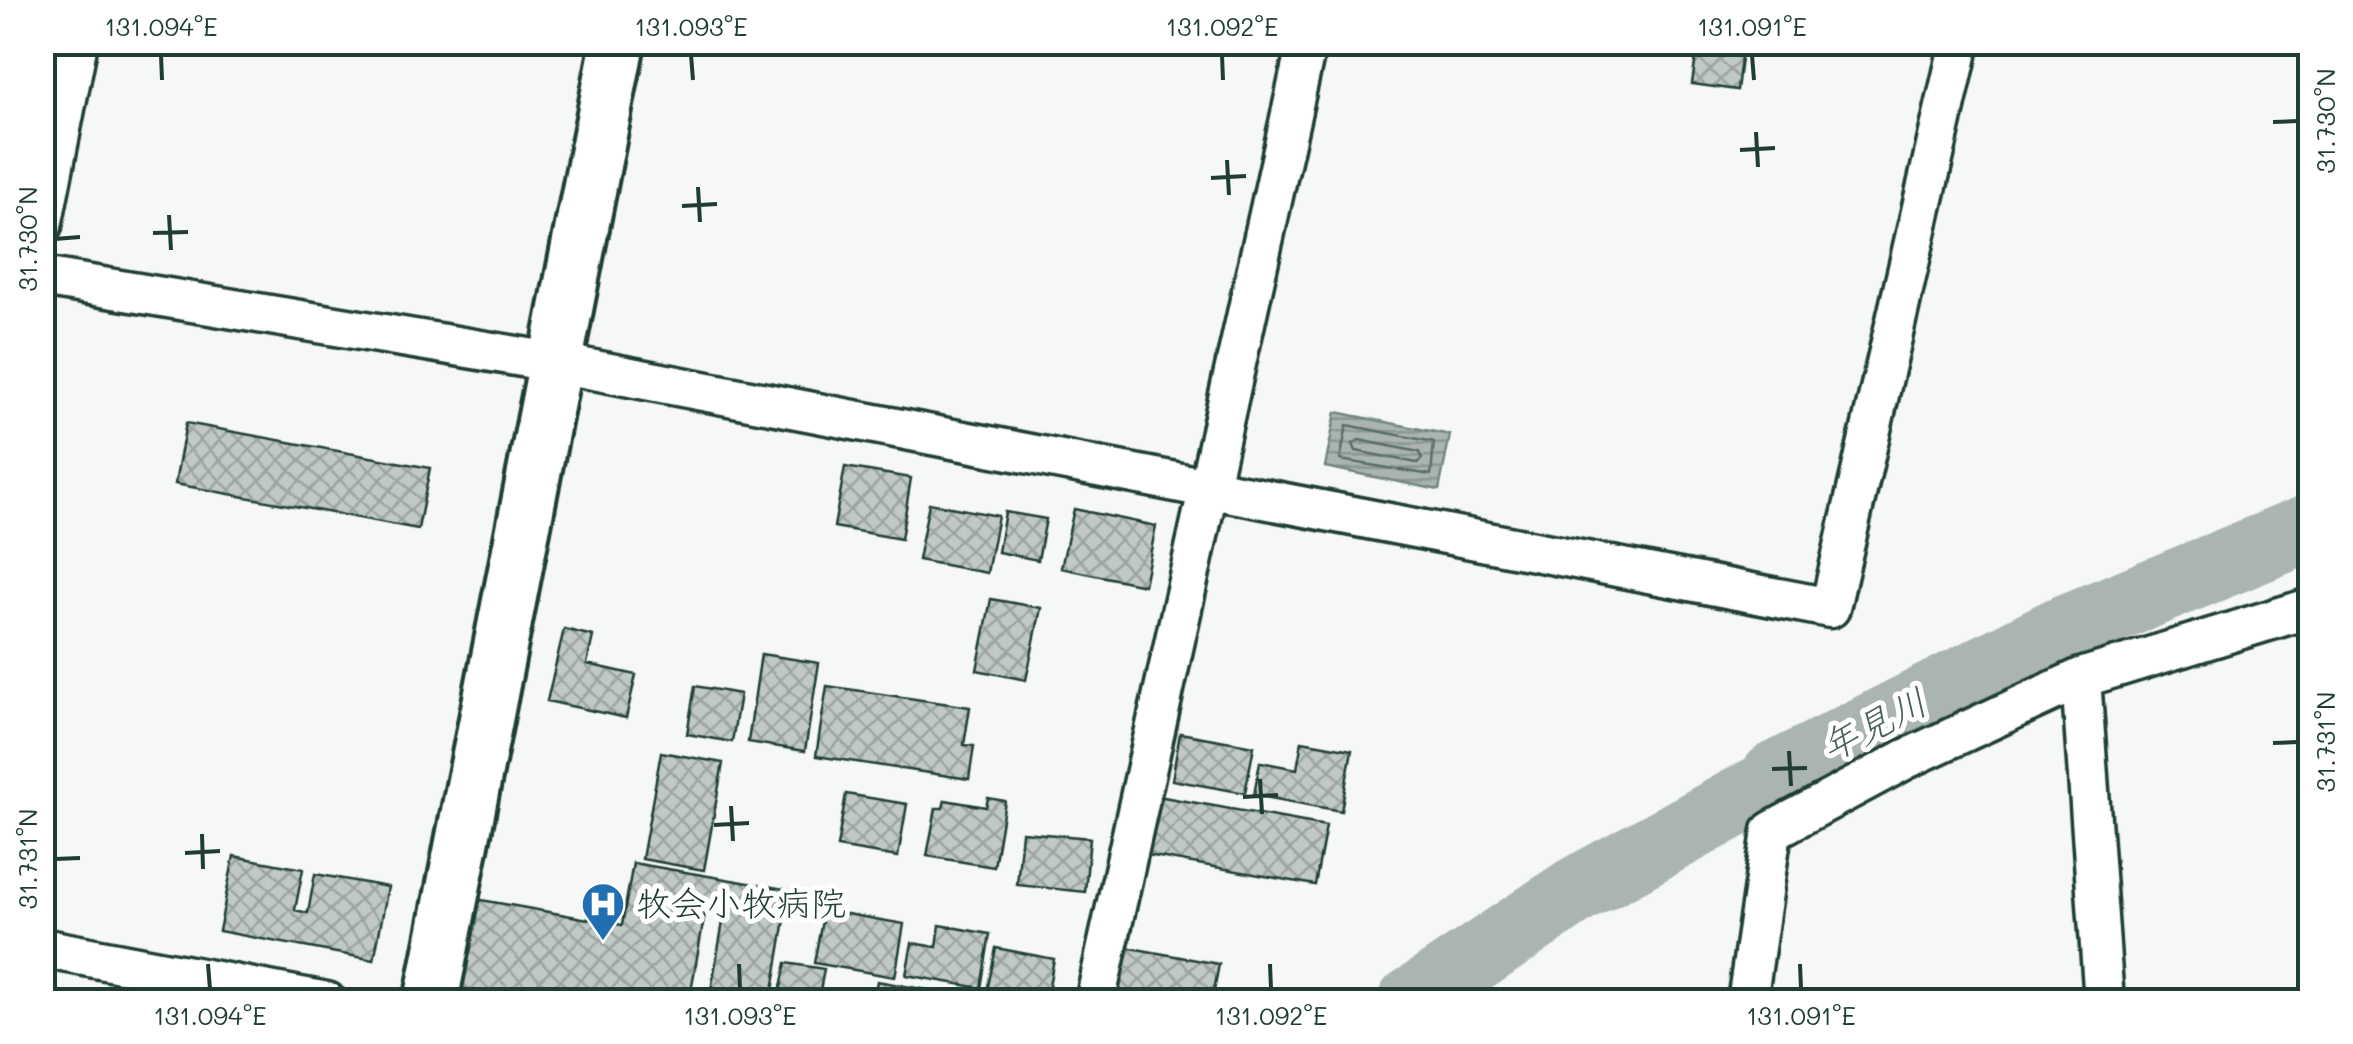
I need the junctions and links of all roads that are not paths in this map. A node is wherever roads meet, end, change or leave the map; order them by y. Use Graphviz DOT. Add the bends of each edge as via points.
graph roads {
  1 [pos="78,42"];
  2 [pos="618,42"];
  3 [pos="1308,42"];
  4 [pos="1960,42"];
  5 [pos="42,226"];
  6 [pos="42,277"];
  7 [pos="558,363"];
  8 [pos="1212,488"];
  9 [pos="2310,608"];
  10 [pos="2081,678"];
  11 [pos="42,948"];
  12 [pos="327,1002"];
  13 [pos="431,1002"];
  14 [pos="1096,1002"];
  15 [pos="1747,1002"];
  16 [pos="2104,1002"];
  1 -- 5 [label="street"];
  2 -- 7 [label="street"];
  3 -- 8 [label="street"];
  4 -- 8 [label="street" via="1830,608"];
  6 -- 7 [label="street"];
  7 -- 8 [label="street"];
  7 -- 13 [label="street"];
  8 -- 14 [label="street"];
  9 -- 10 [label="street"];
  10 -- 15 [label="street" via="1906,758 1772,832"];
  10 -- 16 [label="street"];
  11 -- 12 [label="street"];
}
